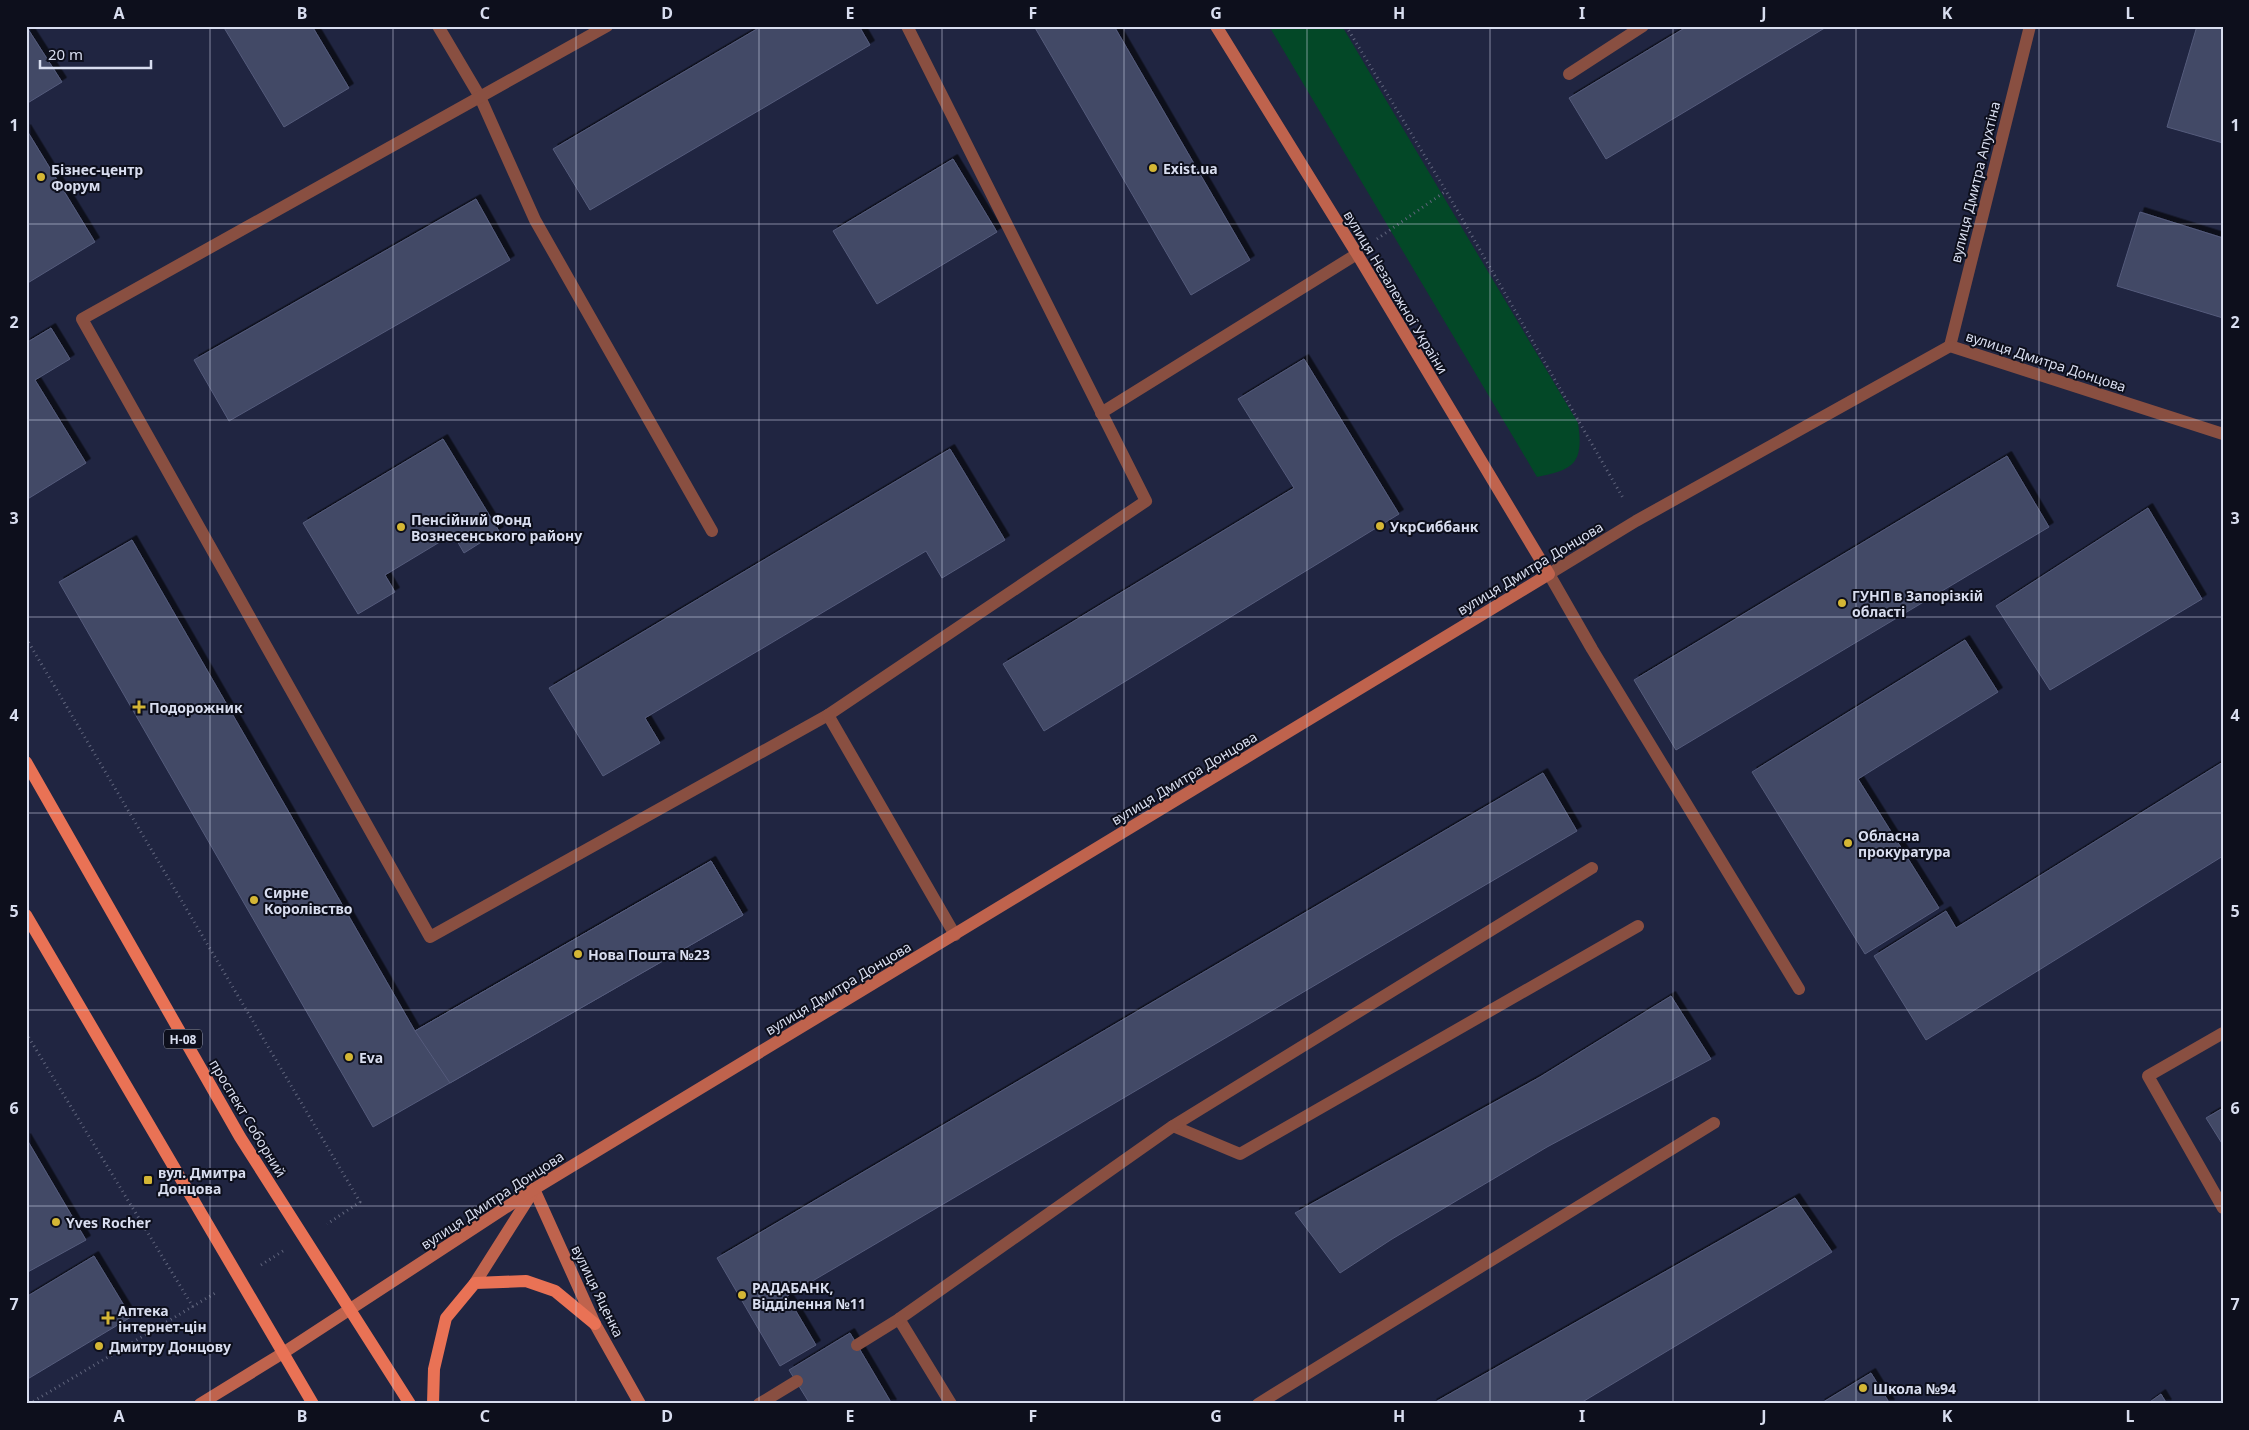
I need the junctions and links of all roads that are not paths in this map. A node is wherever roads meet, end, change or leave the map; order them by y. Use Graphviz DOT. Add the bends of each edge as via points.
graph roads {
  1 [pos="438,26"];
  2 [pos="607,26"];
  3 [pos="907,26"];
  4 [pos="1216,26"];
  5 [pos="1643,26"];
  6 [pos="2030,26"];
  7 [pos="1569,74"];
  8 [pos="480,97"];
  9 [pos="1357,254"];
  10 [pos="1950,346"];
  11 [pos="1101,412"];
  12 [pos="2223,434"];
  13 [pos="712,531"];
  14 [pos="1548,574"];
  15 [pos="828,714"];
  16 [pos="26,762"];
  17 [pos="1592,868"];
  18 [pos="26,915"];
  19 [pos="1638,926"];
  20 [pos="955,935"];
  21 [pos="1799,989"];
  22 [pos="2223,1033"];
  23 [pos="1714,1123"];
  24 [pos="1173,1126"];
  25 [pos="534,1189"];
  26 [pos="2223,1208"];
  27 [pos="475,1283"];
  28 [pos="350,1310"];
  29 [pos="899,1319"];
  30 [pos="594,1324"];
  31 [pos="857,1345"];
  32 [pos="283,1353"];
  33 [pos="797,1382"];
  34 [pos="200,1404"];
  35 [pos="313,1404"];
  36 [pos="410,1404"];
  37 [pos="433,1404"];
  38 [pos="640,1404"];
  39 [pos="759,1404"];
  40 [pos="950,1404"];
  41 [pos="1258,1404"];
  1 -- 8 [label="street"];
  2 -- 8 [label="street"];
  3 -- 11 [label="street"];
  4 -- 9 [label="street, вулиця Незалежної України"];
  5 -- 7 [label="street"];
  6 -- 10 [label="street, вулиця Дмитра Апухтіна"];
  8 -- 13 [label="street" via="535,220"];
  8 -- 15 [label="street" via="82,319 415,911 430,937"];
  9 -- 11 [label="street"];
  9 -- 14 [label="street, вулиця Незалежної України"];
  10 -- 12 [label="street, вулиця Дмитра Донцова"];
  10 -- 14 [label="street, вулиця Дмитра Донцова" via="1636,521"];
  11 -- 15 [label="street" via="1146,501"];
  14 -- 20 [label="street, вулиця Дмитра Донцова"];
  14 -- 21 [label="street"];
  15 -- 20 [label="street"];
  16 -- 28 [label="main road, проспект Соборний / Н-08" via="240,1137"];
  17 -- 24 [label="street"];
  18 -- 32 [label="main road"];
  19 -- 24 [label="street" via="1240,1154"];
  20 -- 25 [label="street, вулиця Дмитра Донцова"];
  22 -- 26 [label="street" via="2148,1076"];
  23 -- 41 [label="street"];
  24 -- 29 [label="street"];
  25 -- 27 [label="street"];
  25 -- 28 [label="street, вулиця Дмитра Донцова"];
  25 -- 30 [label="street, вулиця Яценка"];
  27 -- 30 [label="main road" via="526,1281 555,1291"];
  27 -- 37 [label="main road" via="446,1318 434,1369"];
  28 -- 32 [label="street, вулиця Дмитра Донцова"];
  28 -- 36 [label="main road, проспект Соборний / Н-08"];
  29 -- 31 [label="street"];
  29 -- 40 [label="street"];
  30 -- 38 [label="street, вулиця Яценка"];
  32 -- 34 [label="street, вулиця Дмитра Донцова"];
  32 -- 35 [label="main road"];
  33 -- 39 [label="street"];
}
